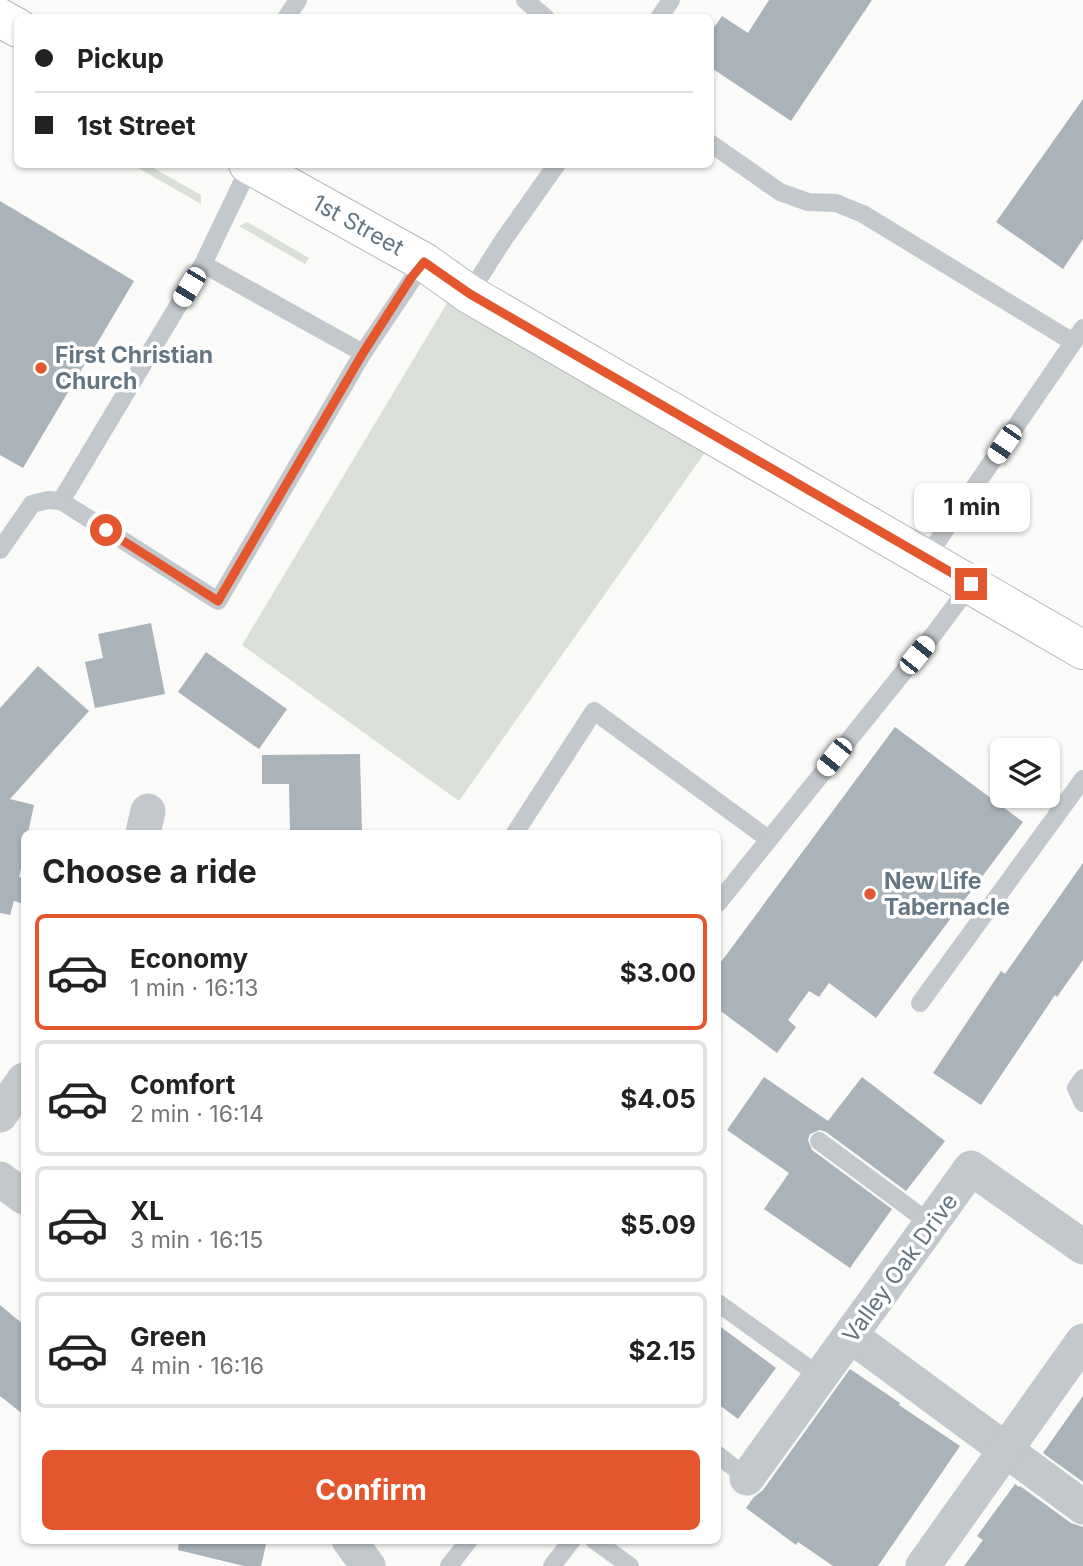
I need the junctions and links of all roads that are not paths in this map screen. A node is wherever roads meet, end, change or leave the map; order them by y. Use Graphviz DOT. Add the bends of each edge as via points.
graph roads {
  1 [pos="525,0"];
  2 [pos="541,14"];
  3 [pos="714,146"];
  4 [pos="248,168"];
  5 [pos="254,168"];
  6 [pos="554,168"];
  7 [pos="424,262"];
  8 [pos="203,264"];
  9 [pos="470,294"];
  10 [pos="1078,335"];
  11 [pos="363,353"];
  12 [pos="61,501"];
  13 [pos="0,550"];
  14 [pos="926,558"];
  15 [pos="971,584"];
  16 [pos="1079,640"];
  17 [pos="1083,779"];
  18 [pos="517,830"];
  19 [pos="767,838"];
  20 [pos="721,899"];
  21 [pos="920,1003"];
  22 [pos="1083,1078"];
  23 [pos="21,1084"];
  24 [pos="1083,1103"];
  25 [pos="0,1115"];
  26 [pos="819,1141"];
  27 [pos="0,1179"];
  28 [pos="21,1195"];
  29 [pos="931,1224"];
  30 [pos="1083,1247"];
  31 [pos="721,1305"];
  32 [pos="851,1336"];
  33 [pos="1083,1341"];
  34 [pos="821,1377"];
  35 [pos="1005,1451"];
  36 [pos="721,1457"];
  37 [pos="747,1478"];
  38 [pos="1083,1507"];
  39 [pos="352,1544"];
  40 [pos="466,1544"];
  41 [pos="569,1544"];
  42 [pos="600,1544"];
  43 [pos="368,1566"];
  44 [pos="450,1566"];
  45 [pos="552,1566"];
  46 [pos="630,1566"];
  47 [pos="923,1566"];
  1 -- 2 [label="lane"];
  3 -- 10 [label="lane" via="780,192 808,202 836,203 863,214"];
  4 -- 8 [label="lane"];
  5 -- 7 [label="main road, 1st Street"];
  6 -- 9 [label="lane"];
  7 -- 9 [label="main road, 1st Street"];
  7 -- 11 [label="lane"];
  8 -- 11 [label="lane"];
  8 -- 12 [label="lane"];
  9 -- 14 [label="main road, 1st Street"];
  10 -- 14 [label="lane"];
  11 -- 12 [label="lane" via="218,601"];
  12 -- 13 [label="lane" via="32,505"];
  14 -- 15 [label="main road, 1st Street"];
  15 -- 16 [label="main road, 1st Street"];
  15 -- 19 [label="lane"];
  17 -- 21 [label="lane"];
  18 -- 19 [label="lane" via="594,711"];
  19 -- 20 [label="lane"];
  22 -- 24 [label="lane" via="1076,1088"];
  23 -- 25 [label="street"];
  26 -- 29 [label="lane"];
  27 -- 28 [label="street"];
  29 -- 30 [label="street, Valley Oak Drive" via="971,1168"];
  29 -- 32 [label="street, Valley Oak Drive"];
  31 -- 34 [label="lane"];
  32 -- 34 [label="street, Valley Oak Drive"];
  32 -- 35 [label="street"];
  33 -- 35 [label="street"];
  34 -- 37 [label="street, Valley Oak Drive"];
  35 -- 38 [label="street"];
  35 -- 47 [label="street"];
  36 -- 37 [label="lane"];
  39 -- 43 [label="street"];
  40 -- 44 [label="lane"];
  41 -- 45 [label="lane"];
  42 -- 46 [label="lane"];
}
